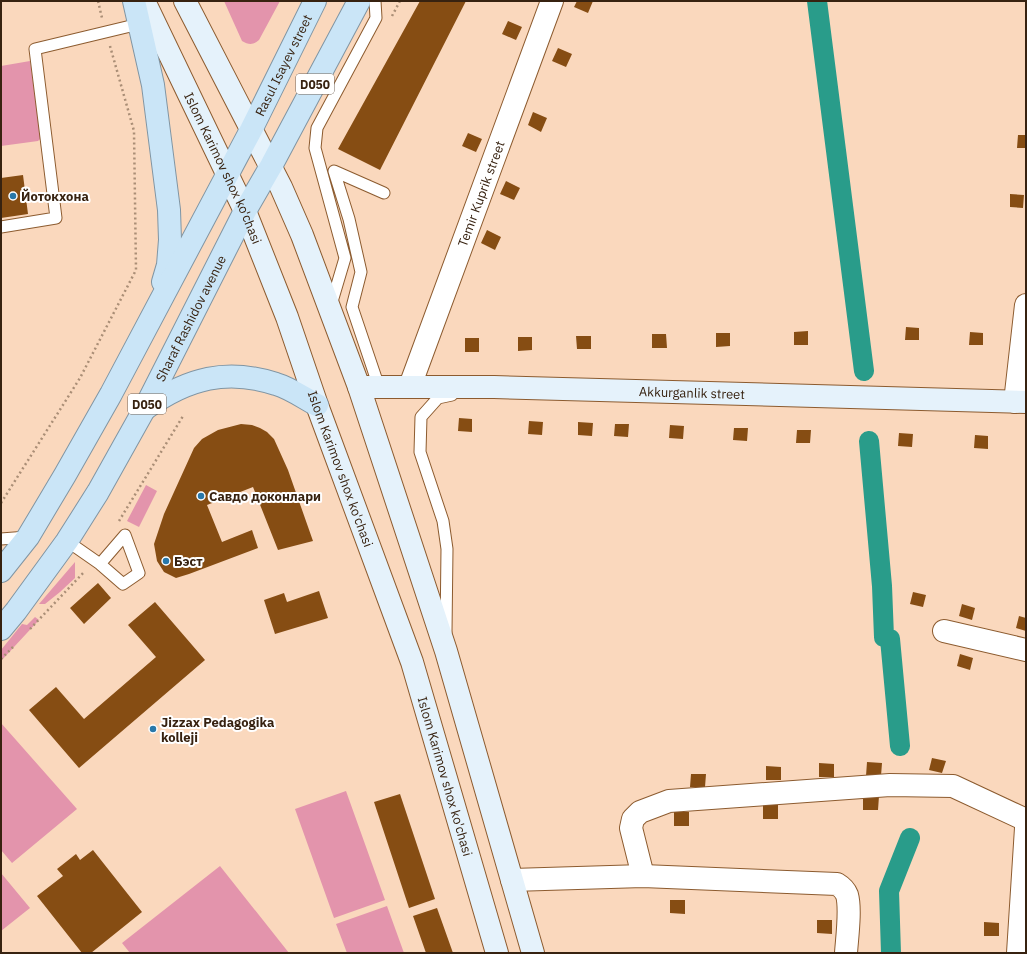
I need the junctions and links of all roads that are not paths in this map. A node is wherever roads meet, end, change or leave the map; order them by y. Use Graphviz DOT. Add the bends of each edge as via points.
graph roads {
  1 [pos="134,1"];
  2 [pos="144,1"];
  3 [pos="185,1"];
  4 [pos="316,1"];
  5 [pos="359,1"];
  6 [pos="375,1"];
  7 [pos="552,1"];
  8 [pos="139,24"];
  9 [pos="251,130"];
  10 [pos="271,166"];
  11 [pos="228,173"];
  12 [pos="384,194"];
  13 [pos="245,211"];
  14 [pos="1,227"];
  15 [pos="1026,304"];
  16 [pos="330,310"];
  17 [pos="155,313"];
  18 [pos="410,386"];
  19 [pos="494,386"];
  20 [pos="369,387"];
  21 [pos="1020,402"];
  22 [pos="317,405"];
  23 [pos="145,408"];
  24 [pos="28,537"];
  25 [pos="1,539"];
  26 [pos="67,540"];
  27 [pos="100,564"];
  28 [pos="1,571"];
  29 [pos="1,628"];
  30 [pos="944,631"];
  31 [pos="1026,650"];
  32 [pos="446,651"];
  33 [pos="1026,820"];
  34 [pos="1026,828"];
  35 [pos="643,876"];
  36 [pos="512,880"];
  37 [pos="497,953"];
  38 [pos="533,953"];
  39 [pos="846,953"];
  40 [pos="1018,953"];
  1 -- 8 [label="main road"];
  2 -- 11 [label="main road, Islom Karimov shox ko'chasi"];
  3 -- 9 [label="main road"];
  4 -- 9 [label="main road, Rasul Isayev street / D050"];
  5 -- 10 [label="main road, D050"];
  6 -- 16 [label="lane" via="376,18 317,128 315,148 345,258"];
  7 -- 18 [label="street, Temir Kuprik street"];
  8 -- 14 [label="lane" via="35,49 56,218"];
  8 -- 17 [label="main road" via="153,85 169,210 168,265"];
  9 -- 10 [label="main road"];
  9 -- 11 [label="main road, D050"];
  10 -- 13 [label="main road, Sharaf Rashidov avenue / D050"];
  10 -- 16 [label="main road" via="302,235"];
  11 -- 13 [label="main road, Islom Karimov shox ko'chasi"];
  11 -- 17 [label="main road, D050"];
  12 -- 20 [label="lane" via="334,171 349,218 361,272 352,307"];
  13 -- 22 [label="main road, Islom Karimov shox ko'chasi" via="270,272"];
  13 -- 23 [label="main road, Sharaf Rashidov avenue / D050"];
  15 -- 21 [label="street"];
  16 -- 20 [label="main road"];
  17 -- 24 [label="main road, D050"];
  18 -- 19 [label="main road, Akkurganlik street"];
  18 -- 20 [label="main road, Akkurganlik street"];
  19 -- 21 [label="main road, Akkurganlik street"];
  19 -- 32 [label="lane" via="438,398 422,417 420,452 443,521 447,549"];
  20 -- 32 [label="main road"];
  22 -- 23 [label="main road" via="278,384 245,376 211,377 179,387"];
  22 -- 37 [label="main road, Islom Karimov shox ko'chasi" via="412,662"];
  23 -- 26 [label="main road, Sharaf Rashidov avenue / D050" via="98,492"];
  24 -- 25 [label="lane"];
  24 -- 28 [label="main road, D050"];
  26 -- 27 [label="lane"];
  26 -- 29 [label="main road, Sharaf Rashidov avenue / D050"];
  30 -- 31 [label="street"];
  32 -- 36 [label="main road"];
  33 -- 35 [label="street" via="953,786 890,785 669,801 640,812 633,819 631,828"];
  34 -- 40 [label="street"];
  35 -- 36 [label="street"];
  35 -- 39 [label="street" via="837,884 843,887 847,894"];
  36 -- 38 [label="main road"];
}
